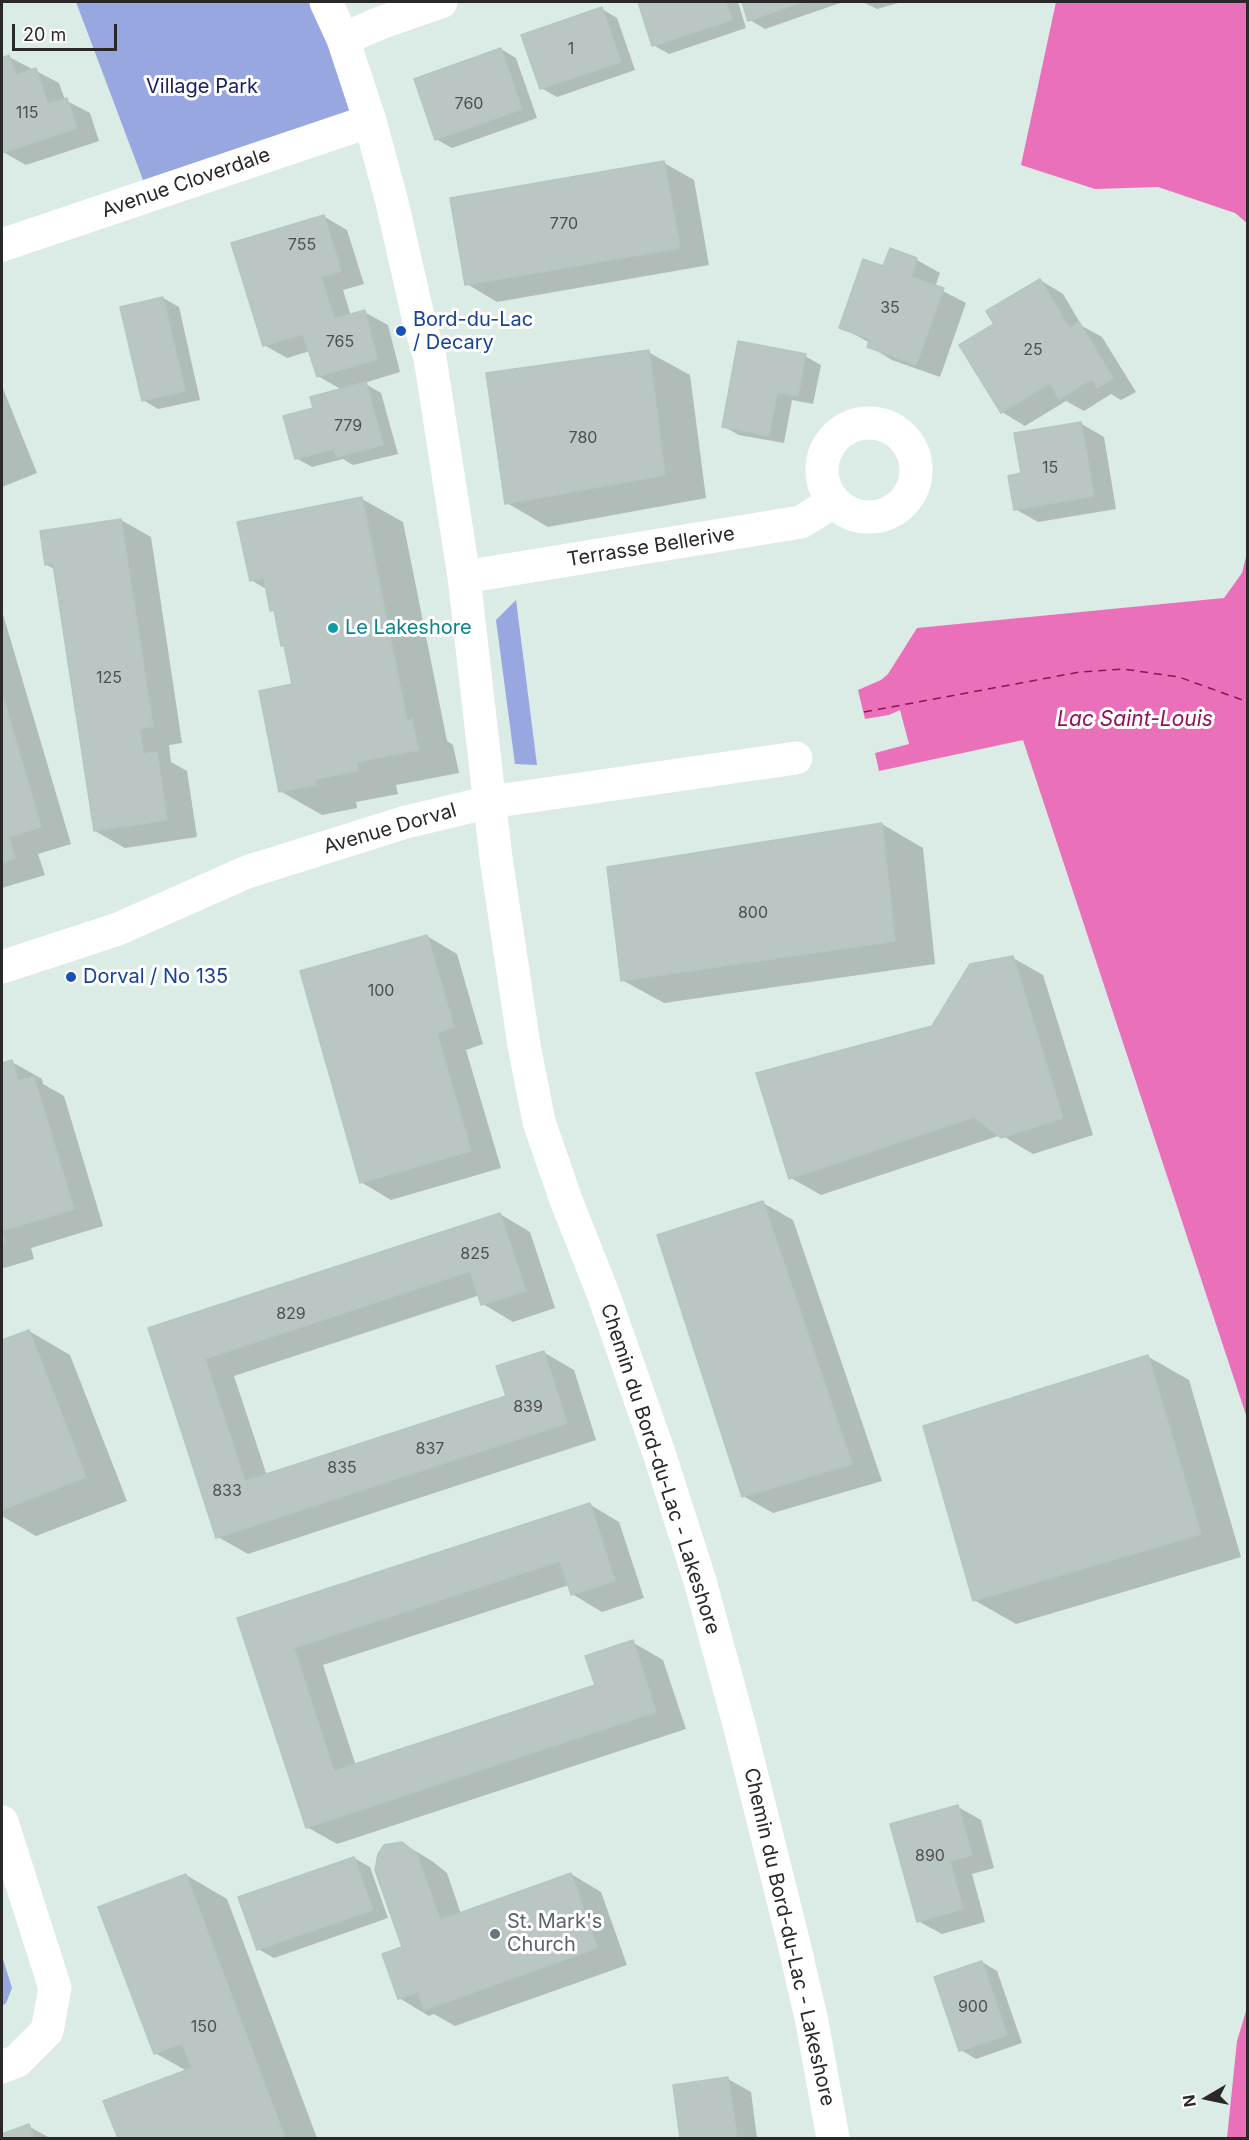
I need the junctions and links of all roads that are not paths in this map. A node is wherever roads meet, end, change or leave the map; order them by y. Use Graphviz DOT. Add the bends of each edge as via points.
graph roads {
  1 [pos="326,2"];
  2 [pos="441,2"];
  3 [pos="343,39"];
  4 [pos="370,121"];
  5 [pos="2,245"];
  6 [pos="833,502"];
  7 [pos="464,577"];
  8 [pos="796,758"];
  9 [pos="490,802"];
  10 [pos="2,967"];
  11 [pos="2,1822"];
  12 [pos="2,2067"];
  13 [pos="833,2139"];
  1 -- 3 [label="street, Chemin du Bord-du-Lac - Lakeshore"];
  2 -- 3 [label="street"];
  3 -- 4 [label="street, Chemin du Bord-du-Lac - Lakeshore"];
  4 -- 5 [label="street, Avenue Cloverdale"];
  4 -- 7 [label="street, Chemin du Bord-du-Lac - Lakeshore" via="430,358"];
  6 -- 7 [label="street, Terrasse Bellerive" via="801,522"];
  7 -- 9 [label="street, Chemin du Bord-du-Lac - Lakeshore"];
  8 -- 9 [label="street, Avenue Dorval"];
  9 -- 10 [label="street, Avenue Dorval" via="415,819 248,872 118,929"];
  9 -- 13 [label="street, Chemin du Bord-du-Lac - Lakeshore" via="513,973 539,1122 604,1296 700,1581 794,1944"];
  11 -- 12 [label="street" via="56,1988 47,2031 17,2061"];
}
